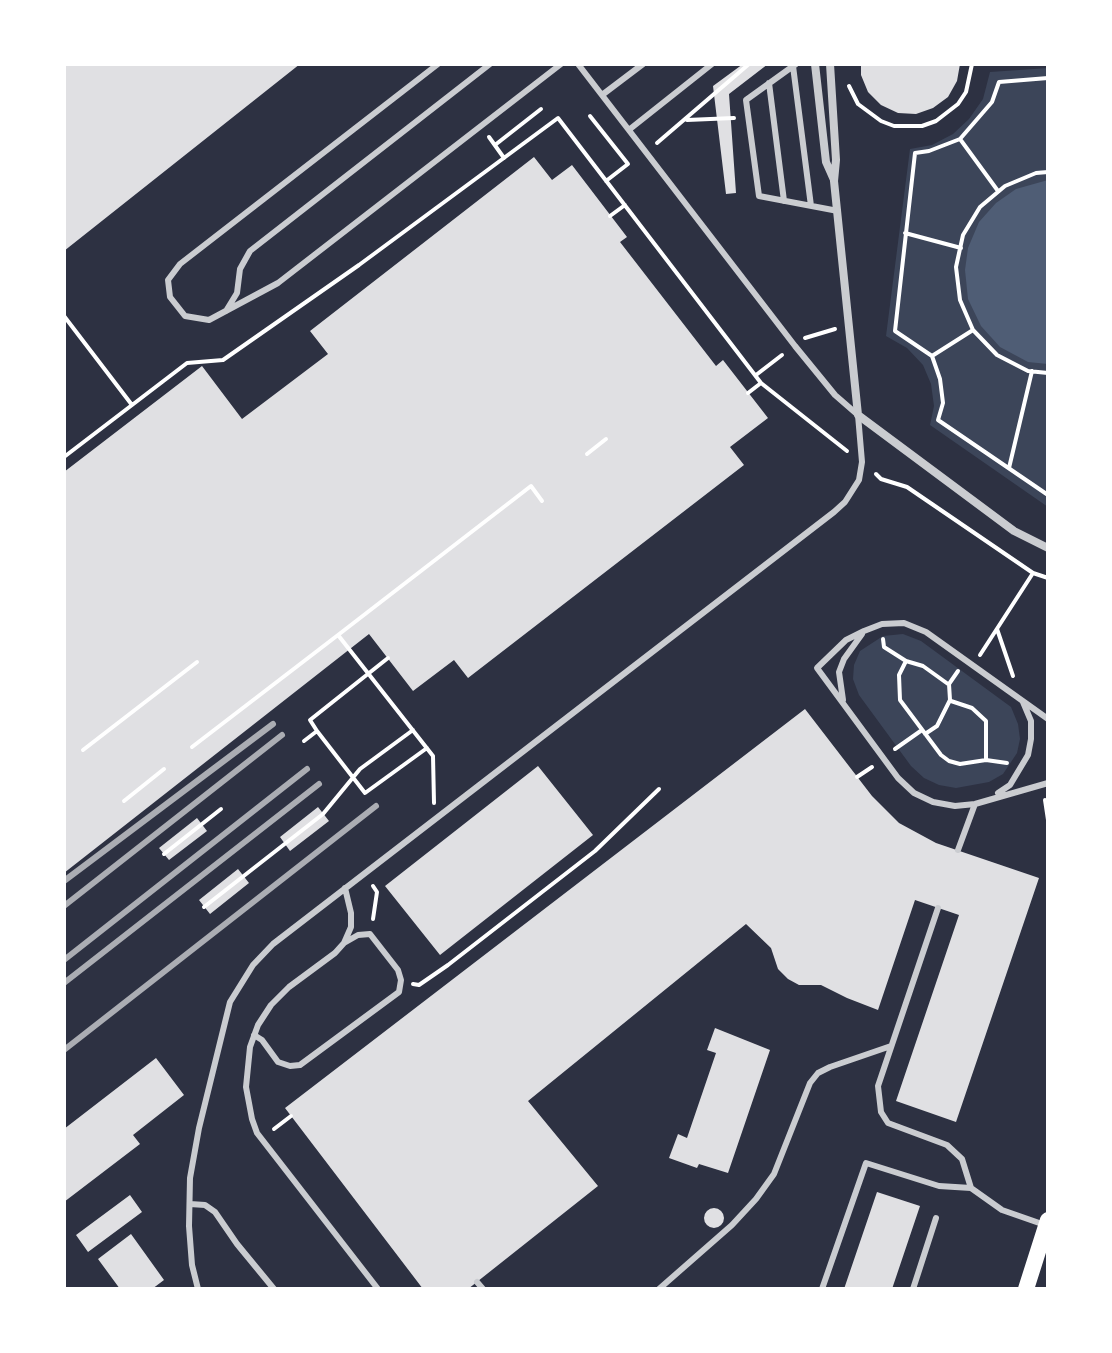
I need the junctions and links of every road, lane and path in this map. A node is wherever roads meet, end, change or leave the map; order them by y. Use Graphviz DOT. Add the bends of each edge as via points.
graph roads {
  1 [pos="438,64"];
  2 [pos="490,64"];
  3 [pos="561,64"];
  4 [pos="578,64"];
  5 [pos="643,64"];
  6 [pos="712,64"];
  7 [pos="749,64"];
  8 [pos="815,64"];
  9 [pos="830,64"];
  10 [pos="972,64"];
  11 [pos="794,65"];
  12 [pos="846,78"];
  13 [pos="1048,78"];
  14 [pos="769,83"];
  15 [pos="602,95"];
  16 [pos="541,109"];
  17 [pos="590,116"];
  18 [pos="736,118"];
  19 [pos="685,120"];
  20 [pos="630,129"];
  21 [pos="488,136"];
  22 [pos="665,138"];
  23 [pos="960,139"];
  24 [pos="495,145"];
  25 [pos="504,158"];
  26 [pos="1048,172"];
  27 [pos="606,181"];
  28 [pos="834,181"];
  29 [pos="998,191"];
  30 [pos="784,201"];
  31 [pos="625,205"];
  32 [pos="811,206"];
  33 [pos="838,211"];
  34 [pos="610,216"];
  35 [pos="905,233"];
  36 [pos="961,248"];
  37 [pos="226,311"];
  38 [pos="64,316"];
  39 [pos="973,330"];
  40 [pos="932,356"];
  41 [pos="1032,371"];
  42 [pos="1048,373"];
  43 [pos="761,383"];
  44 [pos="748,393"];
  45 [pos="132,405"];
  46 [pos="858,415"];
  47 [pos="606,439"];
  48 [pos="587,454"];
  49 [pos="64,457"];
  50 [pos="862,462"];
  51 [pos="1009,468"];
  52 [pos="1048,495"];
  53 [pos="542,501"];
  54 [pos="1048,548"];
  55 [pos="1048,578"];
  56 [pos="882,624"];
  57 [pos="997,629"];
  58 [pos="864,631"];
  59 [pos="338,635"];
  60 [pos="388,658"];
  61 [pos="906,661"];
  62 [pos="197,662"];
  63 [pos="369,673"];
  64 [pos="949,684"];
  65 [pos="950,700"];
  66 [pos="1023,702"];
  67 [pos="845,705"];
  68 [pos="1048,719"];
  69 [pos="413,730"];
  70 [pos="317,731"];
  71 [pos="304,741"];
  72 [pos="192,747"];
  73 [pos="427,748"];
  74 [pos="83,750"];
  75 [pos="986,760"];
  76 [pos="1023,766"];
  77 [pos="164,769"];
  78 [pos="353,778"];
  79 [pos="1048,783"];
  80 [pos="659,789"];
  81 [pos="992,798"];
  82 [pos="124,801"];
  83 [pos="975,804"];
  84 [pos="221,809"];
  85 [pos="442,815"];
  86 [pos="958,850"];
  87 [pos="164,854"];
  88 [pos="364,874"];
  89 [pos="345,888"];
  90 [pos="204,907"];
  91 [pos="938,908"];
  92 [pos="370,934"];
  93 [pos="344,943"];
  94 [pos="401,980"];
  95 [pos="254,1035"];
  96 [pos="891,1046"];
  97 [pos="291,1116"];
  98 [pos="261,1139"];
  99 [pos="971,1188"];
  100 [pos="190,1204"];
  101 [pos="936,1218"];
  102 [pos="1047,1223"];
  103 [pos="477,1282"];
  104 [pos="198,1289"];
  105 [pos="274,1289"];
  106 [pos="378,1289"];
  107 [pos="483,1289"];
  108 [pos="659,1289"];
  109 [pos="822,1289"];
  110 [pos="913,1289"];
  111 [pos="1026,1289"];
  1 -- 37 [label="lane" via="180,264 168,280 170,297 185,316 209,320"];
  2 -- 37 [label="lane" via="250,251"];
  3 -- 37 [label="lane" via="278,283"];
  4 -- 15 [label="lane"];
  5 -- 15 [label="lane"];
  6 -- 20 [label="lane"];
  7 -- 19 [label="path"];
  8 -- 28 [label="street" via="826,162"];
  9 -- 28 [label="street"];
  10 -- 12 [label="path" via="958,104 936,121 908,128 868,114"];
  11 -- 14 [label="lane"];
  11 -- 32 [label="lane"];
  13 -- 23 [label="path" via="999,82 992,102"];
  14 -- 30 [label="lane"];
  14 -- 30 [label="lane" via="746,100 759,196"];
  15 -- 20 [label="lane"];
  16 -- 24 [label="path"];
  17 -- 27 [label="path" via="628,164"];
  18 -- 19 [label="path"];
  19 -- 22 [label="path"];
  20 -- 46 [label="lane" via="795,346"];
  21 -- 24 [label="path"];
  23 -- 29 [label="path"];
  23 -- 35 [label="path" via="915,153"];
  24 -- 25 [label="path"];
  25 -- 27 [label="path" via="558,118"];
  25 -- 45 [label="path" via="223,360 187,363"];
  26 -- 29 [label="path"];
  27 -- 31 [label="path"];
  28 -- 33 [label="street"];
  29 -- 36 [label="path" via="980,207"];
  30 -- 32 [label="lane"];
  31 -- 34 [label="path"];
  31 -- 43 [label="path"];
  32 -- 33 [label="lane"];
  33 -- 46 [label="street"];
  35 -- 36 [label="path"];
  35 -- 40 [label="path" via="895,331"];
  36 -- 39 [label="path" via="956,267 960,300"];
  38 -- 45 [label="path"];
  39 -- 40 [label="path"];
  39 -- 41 [label="path" via="997,355"];
  40 -- 51 [label="path" via="943,403 938,420"];
  41 -- 42 [label="path"];
  41 -- 51 [label="path"];
  43 -- 44 [label="path"];
  43 -- 50 [label="path"];
  45 -- 49 [label="path"];
  46 -- 50 [label="lane"];
  46 -- 54 [label="street" via="1014,531"];
  47 -- 48 [label="path"];
  50 -- 55 [label="path" via="881,479 907,487"];
  50 -- 85 [label="lane" via="859,480 834,512"];
  51 -- 52 [label="path"];
  53 -- 59 [label="path" via="531,486"];
  56 -- 58 [label="lane"];
  56 -- 61 [label="path" via="884,647"];
  56 -- 66 [label="lane" via="904,623 926,632"];
  57 -- 66 [label="path"];
  58 -- 67 [label="lane" via="839,672"];
  58 -- 67 [label="lane" via="846,640 817,668"];
  59 -- 63 [label="path"];
  59 -- 72 [label="path"];
  60 -- 63 [label="path"];
  61 -- 64 [label="path"];
  61 -- 75 [label="path" via="899,675 900,700 941,755 960,764"];
  62 -- 74 [label="path"];
  63 -- 69 [label="path"];
  63 -- 70 [label="path" via="310,720"];
  65 -- 75 [label="path" via="972,708 986,721"];
  66 -- 68 [label="lane"];
  66 -- 76 [label="lane" via="1031,739"];
  67 -- 83 [label="lane" via="914,793 955,806"];
  69 -- 73 [label="path"];
  69 -- 78 [label="path"];
  70 -- 71 [label="path"];
  70 -- 78 [label="path"];
  73 -- 78 [label="path" via="365,793"];
  73 -- 85 [label="path" via="433,756 433,802"];
  75 -- 76 [label="path"];
  76 -- 81 [label="lane"];
  77 -- 82 [label="path"];
  78 -- 90 [label="path" via="323,814"];
  79 -- 81 [label="lane"];
  80 -- 94 [label="path" via="595,851 448,965 419,985"];
  81 -- 83 [label="lane"];
  83 -- 86 [label="lane"];
  84 -- 87 [label="path"];
  85 -- 88 [label="lane"];
  88 -- 89 [label="lane"];
  88 -- 92 [label="path" via="377,892"];
  89 -- 93 [label="lane" via="351,927"];
  89 -- 100 [label="lane" via="273,944 230,1002 199,1128"];
  91 -- 96 [label="lane"];
  92 -- 93 [label="lane"];
  92 -- 94 [label="lane"];
  93 -- 95 [label="lane" via="271,1005"];
  94 -- 95 [label="lane" via="399,992 300,1065 278,1062"];
  95 -- 98 [label="lane" via="246,1087"];
  96 -- 99 [label="lane" via="878,1086 881,1112 888,1123 947,1145 962,1159"];
  96 -- 108 [label="lane" via="818,1073 774,1174 756,1199"];
  97 -- 98 [label="path"];
  98 -- 106 [label="lane"];
  99 -- 102 [label="lane" via="1002,1210"];
  99 -- 109 [label="lane" via="939,1186 866,1163"];
  100 -- 104 [label="lane"];
  100 -- 105 [label="lane" via="215,1212"];
  101 -- 110 [label="lane"];
  102 -- 111 [label="main road"];
  103 -- 107 [label="lane"];
}
